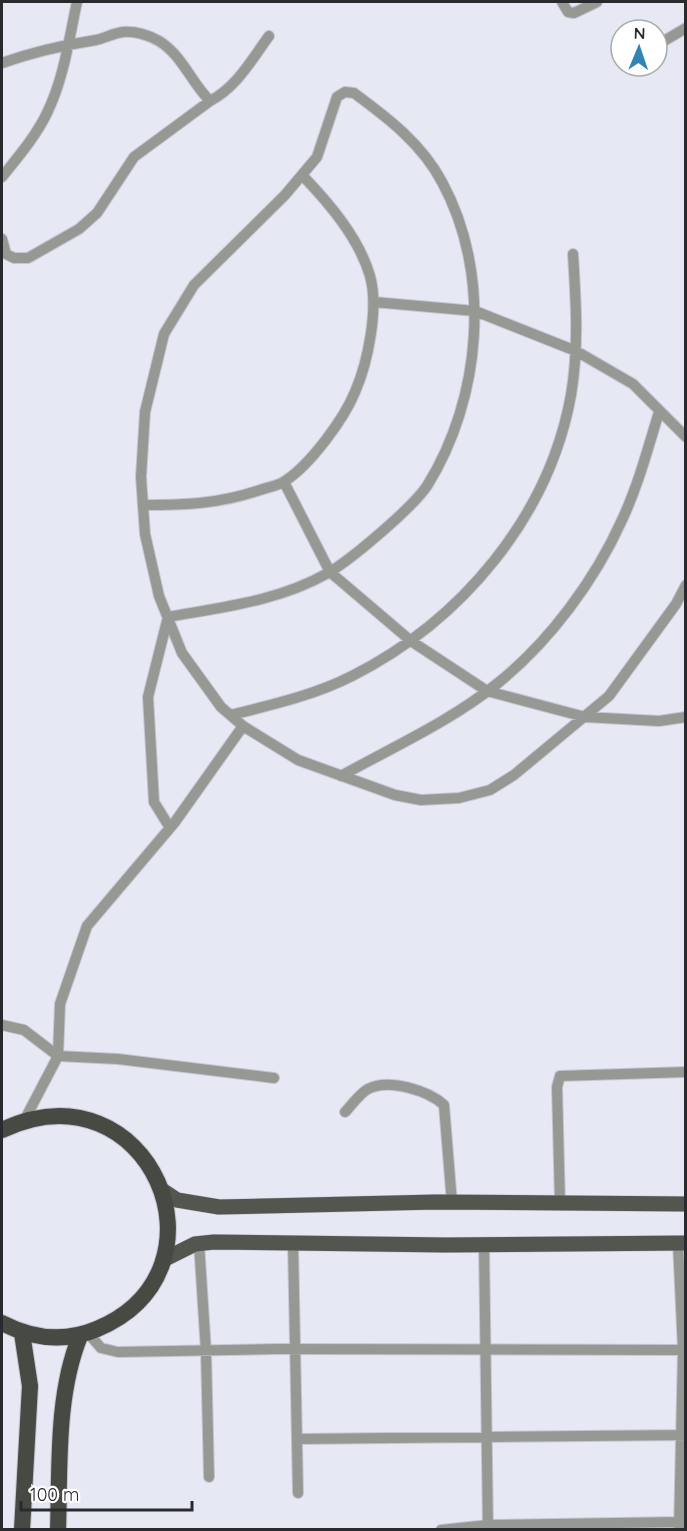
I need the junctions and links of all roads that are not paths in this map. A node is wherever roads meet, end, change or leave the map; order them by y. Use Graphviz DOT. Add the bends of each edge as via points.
graph roads {
  1 [pos="77,2"];
  2 [pos="562,2"];
  3 [pos="597,2"];
  4 [pos="686,28"];
  5 [pos="269,36"];
  6 [pos="669,38"];
  7 [pos="70,43"];
  8 [pos="2,63"];
  9 [pos="210,101"];
  10 [pos="302,175"];
  11 [pos="2,177"];
  12 [pos="2,239"];
  13 [pos="573,254"];
  14 [pos="374,302"];
  15 [pos="475,311"];
  16 [pos="576,351"];
  17 [pos="659,412"];
  18 [pos="686,437"];
  19 [pos="284,482"];
  20 [pos="143,505"];
  21 [pos="330,572"];
  22 [pos="686,585"];
  23 [pos="168,617"];
  24 [pos="411,641"];
  25 [pos="487,690"];
  26 [pos="231,716"];
  27 [pos="585,717"];
  28 [pos="686,717"];
  29 [pos="243,726"];
  30 [pos="341,776"];
  31 [pos="170,828"];
  32 [pos="2,1025"];
  33 [pos="58,1056"];
  34 [pos="686,1072"];
  35 [pos="274,1078"];
  36 [pos="345,1113"];
  37 [pos="25,1119"];
  38 [pos="2,1130"];
  39 [pos="162,1190"];
  40 [pos="452,1203"];
  41 [pos="560,1203"];
  42 [pos="686,1204"];
  43 [pos="199,1243"];
  44 [pos="293,1243"];
  45 [pos="682,1243"];
  46 [pos="484,1245"];
  47 [pos="163,1260"];
  48 [pos="2,1323"];
  49 [pos="22,1333"];
  50 [pos="84,1334"];
  51 [pos="297,1349"];
  52 [pos="684,1350"];
  53 [pos="206,1351"];
  54 [pos="486,1351"];
  55 [pos="683,1435"];
  56 [pos="487,1438"];
  57 [pos="297,1439"];
  58 [pos="210,1478"];
  59 [pos="298,1493"];
  60 [pos="679,1526"];
  61 [pos="488,1527"];
  62 [pos="22,1530"];
  63 [pos="58,1530"];
  64 [pos="441,1530"];
  1 -- 7 [label="street"];
  2 -- 3 [label="street" via="568,12 574,13"];
  4 -- 6 [label="street"];
  5 -- 9 [label="street" via="241,75"];
  7 -- 8 [label="street"];
  7 -- 9 [label="street" via="124,32 141,33 159,41 180,60"];
  7 -- 11 [label="street" via="46,114"];
  9 -- 12 [label="street" via="134,157 98,213 79,229 28,258 6,254"];
  10 -- 14 [label="street" via="349,233 370,276"];
  10 -- 15 [label="street" via="317,157 337,98 345,92 354,93 402,129 442,181 461,223"];
  10 -- 20 [label="street" via="194,285 164,334 145,412"];
  13 -- 16 [label="street"];
  14 -- 15 [label="street"];
  14 -- 19 [label="street" via="354,396 301,468"];
  15 -- 16 [label="street"];
  15 -- 21 [label="street" via="466,390 449,443 425,488 370,542"];
  16 -- 17 [label="street" via="633,384"];
  16 -- 24 [label="street" via="561,432 544,481 514,536 468,592"];
  17 -- 18 [label="street"];
  17 -- 25 [label="street" via="622,520 589,579 546,636"];
  19 -- 20 [label="street" via="201,505"];
  19 -- 21 [label="street"];
  20 -- 23 [label="street" via="145,534 159,596"];
  21 -- 23 [label="street" via="289,593"];
  21 -- 24 [label="street"];
  22 -- 27 [label="street" via="609,696"];
  23 -- 26 [label="street" via="182,652"];
  23 -- 31 [label="street" via="148,697 154,802"];
  24 -- 25 [label="street"];
  24 -- 26 [label="street" via="351,676"];
  25 -- 27 [label="street"];
  25 -- 30 [label="street" via="459,710"];
  26 -- 29 [label="street"];
  27 -- 28 [label="street" via="659,721"];
  27 -- 30 [label="street" via="514,775 490,790 459,798 421,800"];
  29 -- 30 [label="street" via="298,760"];
  29 -- 31 [label="street"];
  31 -- 33 [label="street" via="87,926 60,1004"];
  32 -- 33 [label="street" via="24,1030"];
  33 -- 35 [label="street" via="118,1059"];
  33 -- 37 [label="street"];
  34 -- 41 [label="street" via="560,1076"];
  36 -- 40 [label="street" via="368,1089 376,1087 418,1089 436,1097 444,1105"];
  37 -- 38 [label="highway"];
  37 -- 39 [label="highway" via="53,1115 81,1118 107,1128 131,1143"];
  39 -- 40 [label="main road" via="177,1200 219,1207"];
  39 -- 47 [label="highway" via="168,1213"];
  40 -- 41 [label="main road"];
  41 -- 42 [label="main road"];
  43 -- 44 [label="main road"];
  43 -- 47 [label="main road"];
  43 -- 53 [label="street"];
  44 -- 46 [label="main road"];
  44 -- 51 [label="street"];
  45 -- 46 [label="main road"];
  45 -- 52 [label="street"];
  46 -- 54 [label="street"];
  47 -- 50 [label="highway" via="145,1294 116,1321"];
  48 -- 49 [label="highway"];
  49 -- 50 [label="highway" via="51,1338"];
  49 -- 62 [label="highway" via="30,1386"];
  50 -- 53 [label="street" via="108,1351"];
  50 -- 63 [label="highway" via="70,1361 65,1391"];
  51 -- 53 [label="street"];
  51 -- 54 [label="street"];
  51 -- 57 [label="street"];
  52 -- 54 [label="street"];
  52 -- 55 [label="street"];
  53 -- 58 [label="street"];
  54 -- 56 [label="street"];
  55 -- 56 [label="street"];
  55 -- 60 [label="street"];
  56 -- 57 [label="street"];
  56 -- 61 [label="street"];
  57 -- 59 [label="street"];
  60 -- 61 [label="street"];
  61 -- 64 [label="street"];
}
